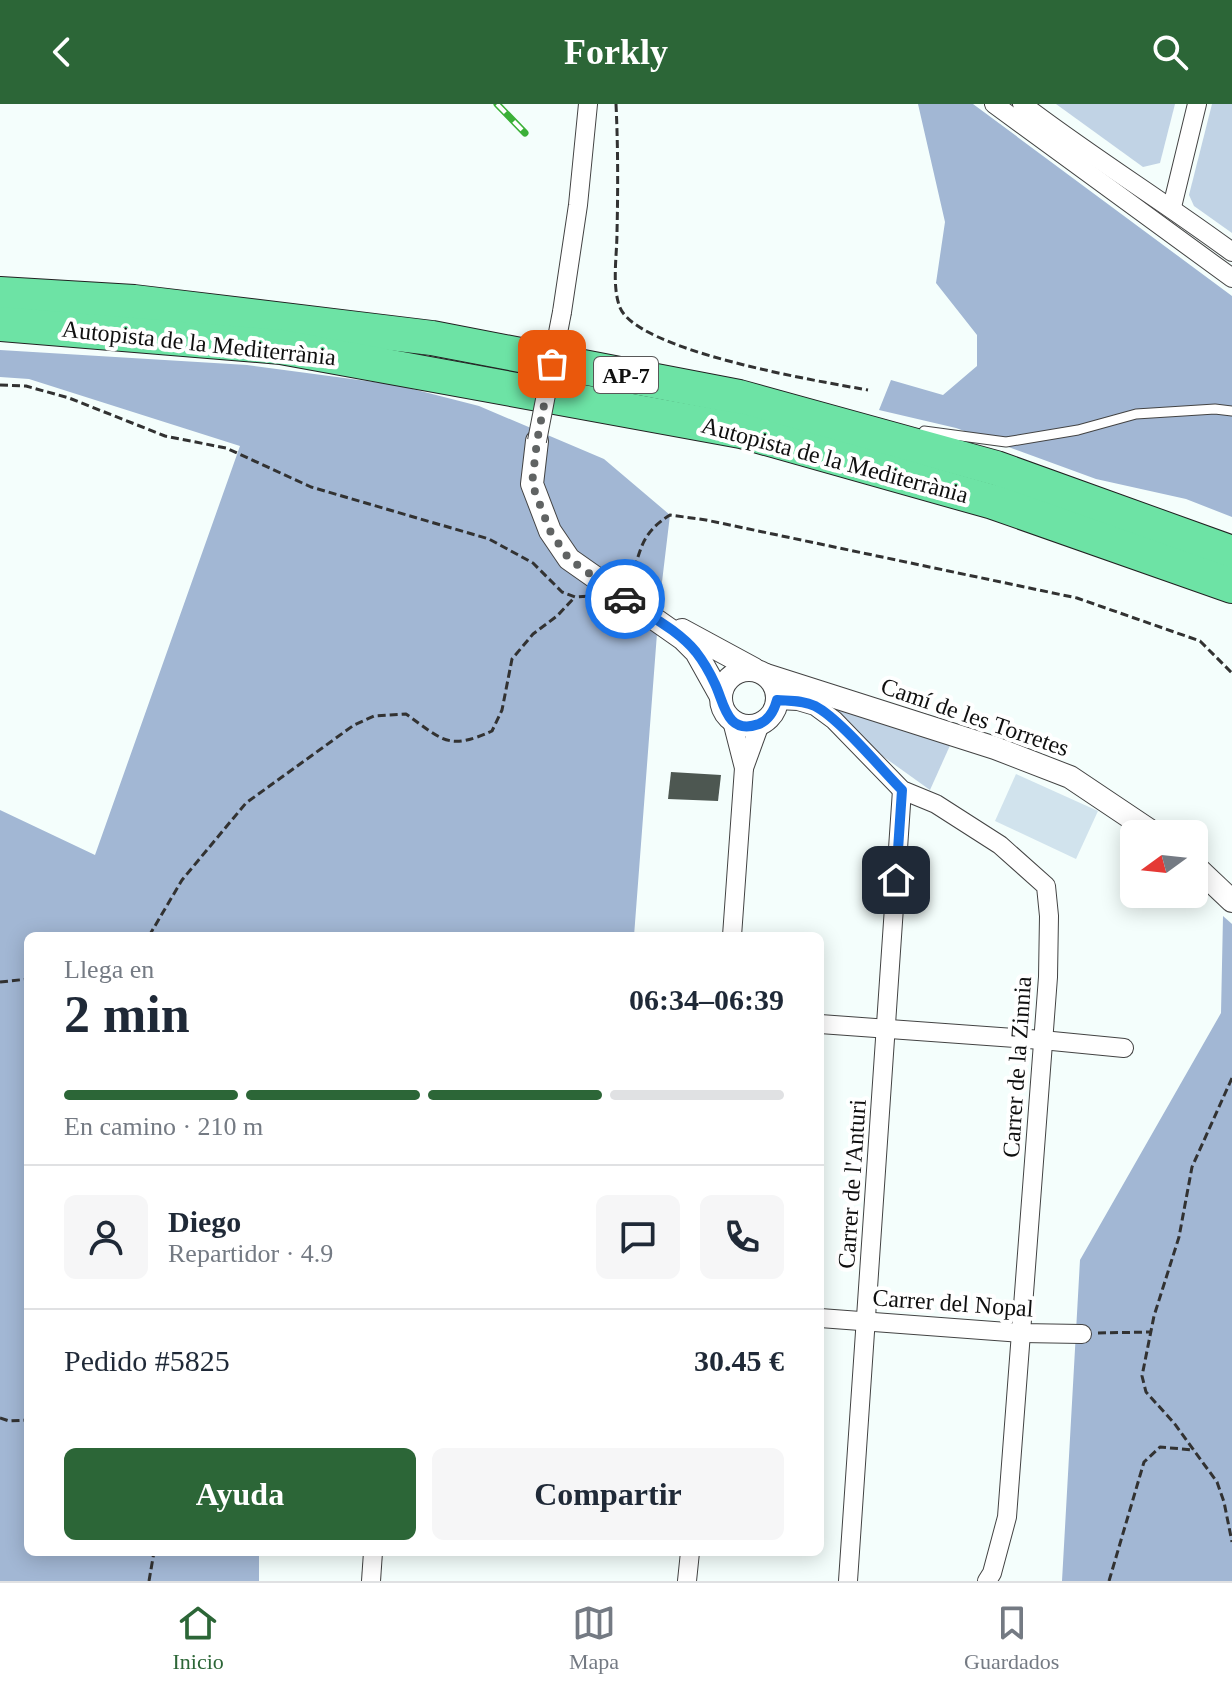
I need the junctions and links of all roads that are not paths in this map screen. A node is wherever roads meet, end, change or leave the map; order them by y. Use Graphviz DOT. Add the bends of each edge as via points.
graph roads {
  1 [pos="588,104"];
  2 [pos="994,104"];
  3 [pos="1022,104"];
  4 [pos="1197,104"];
  5 [pos="1172,207"];
  6 [pos="1232,252"];
  7 [pos="1232,278"];
  8 [pos="0,294"];
  9 [pos="0,326"];
  10 [pos="820,407"];
  11 [pos="780,408"];
  12 [pos="1232,411"];
  13 [pos="919,430"];
  14 [pos="537,441"];
  15 [pos="1232,553"];
  16 [pos="1232,586"];
  17 [pos="642,610"];
  18 [pos="760,672"];
  19 [pos="720,695"];
  20 [pos="777,700"];
  21 [pos="732,721"];
  22 [pos="760,724"];
  23 [pos="744,768"];
  24 [pos="902,790"];
  25 [pos="1134,820"];
  26 [pos="1208,878"];
  27 [pos="1232,901"];
  28 [pos="732,932"];
  29 [pos="824,1024"];
  30 [pos="887,1029"];
  31 [pos="1042,1040"];
  32 [pos="1124,1048"];
  33 [pos="824,1318"];
  34 [pos="866,1320"];
  35 [pos="1021,1333"];
  36 [pos="1085,1334"];
  37 [pos="373,1556"];
  38 [pos="690,1556"];
  39 [pos="371,1581"];
  40 [pos="687,1581"];
  41 [pos="848,1581"];
  42 [pos="987,1581"];
  1 -- 14 [label="street, Camí de les Torretes, bridge" via="562,312"];
  2 -- 7 [label="street"];
  3 -- 5 [label="street"];
  4 -- 5 [label="street"];
  5 -- 6 [label="street"];
  8 -- 11 [label="highway, Autopista de la Mediterrània / AP-7" via="134,302 432,338"];
  9 -- 16 [label="highway, Autopista de la Mediterrània / AP-7" via="281,347 741,431 993,502"];
  10 -- 11 [label="lane"];
  11 -- 15 [label="highway, Autopista de la Mediterrània / AP-7" via="996,468"];
  12 -- 13 [label="lane" via="1136,414 1006,442"];
  14 -- 17 [label="street, Camí de les Torretes" via="532,484 550,531 569,559"];
  17 -- 18 [label="street, Camí de les Torretes"];
  17 -- 19 [label="street, Camí de les Torretes" via="696,652"];
  18 -- 19 [label="street" via="735,672"];
  18 -- 20 [label="street" via="775,686"];
  18 -- 25 [label="street, Camí de les Torretes" via="1070,777"];
  19 -- 21 [label="street"];
  20 -- 22 [label="street" via="772,714"];
  20 -- 24 [label="street, Carrer de la Zinnia" via="815,706"];
  21 -- 22 [label="street"];
  21 -- 23 [label="street"];
  22 -- 23 [label="street"];
  23 -- 28 [label="street"];
  24 -- 30 [label="street, Carrer de l'Anturi"];
  24 -- 31 [label="street, Carrer de la Zinnia" via="936,804 1000,845 1046,886 1048,977"];
  26 -- 27 [label="street"];
  29 -- 30 [label="street"];
  30 -- 31 [label="street"];
  30 -- 34 [label="street, Carrer de l'Anturi"];
  31 -- 32 [label="street"];
  31 -- 35 [label="street, Carrer de la Zinnia"];
  33 -- 34 [label="street, Carrer del Nopal"];
  34 -- 35 [label="street, Carrer del Nopal"];
  34 -- 41 [label="street, Carrer de l'Anturi"];
  35 -- 36 [label="street, Carrer del Nopal"];
  35 -- 42 [label="street, Carrer de la Zinnia" via="1007,1517"];
  37 -- 39 [label="street"];
  38 -- 40 [label="street"];
}
